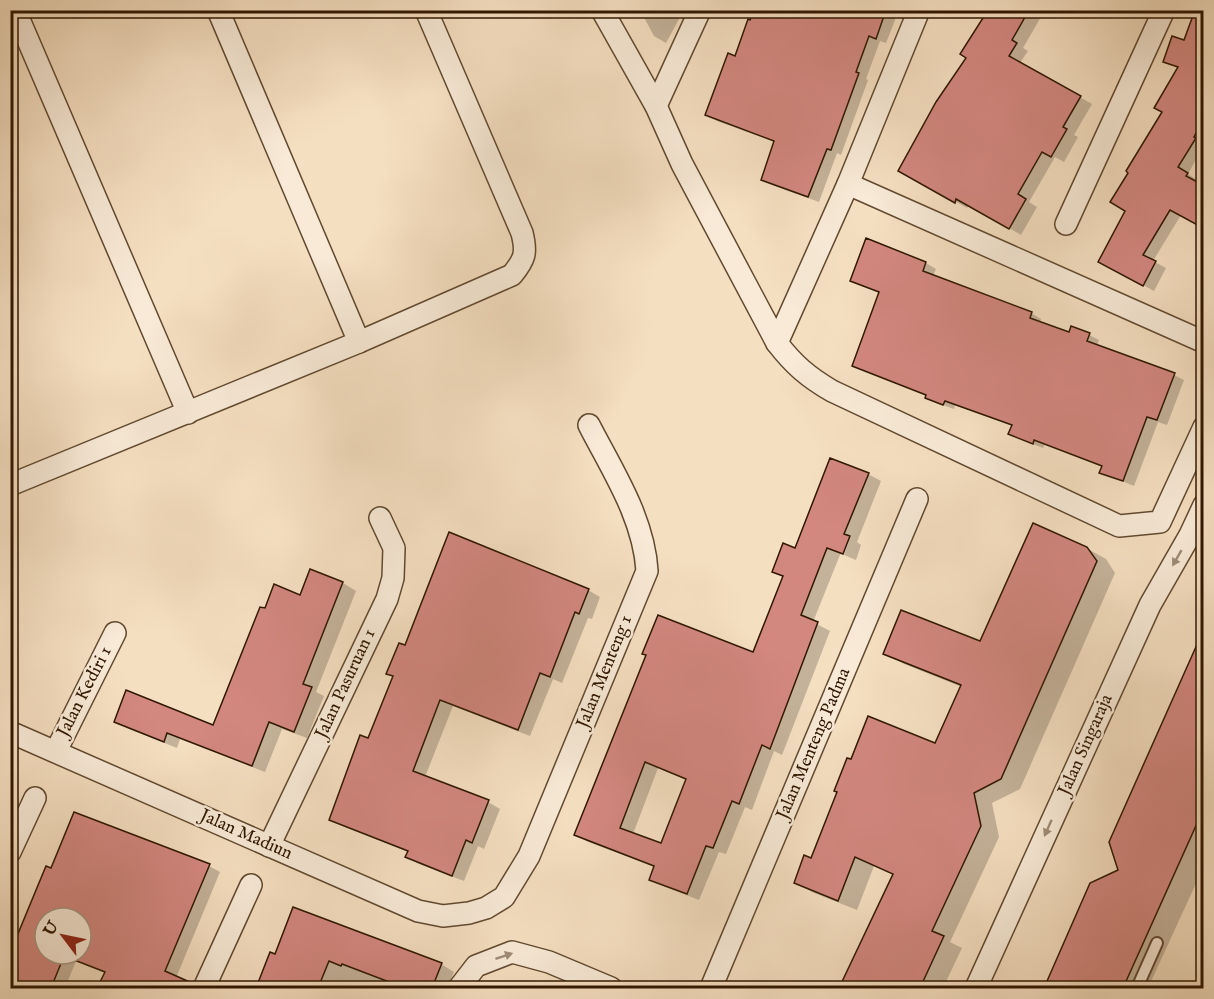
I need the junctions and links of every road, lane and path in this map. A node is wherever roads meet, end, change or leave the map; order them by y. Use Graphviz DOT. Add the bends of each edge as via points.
graph roads {
  1 [pos="15,10"];
  2 [pos="218,10"];
  3 [pos="426,10"];
  4 [pos="602,10"];
  5 [pos="700,10"];
  6 [pos="919,10"];
  7 [pos="1164,10"];
  8 [pos="656,106"];
  9 [pos="848,184"];
  10 [pos="1066,224"];
  11 [pos="359,342"];
  12 [pos="1203,342"];
  13 [pos="777,343"];
  14 [pos="188,413"];
  15 [pos="588,425"];
  16 [pos="1203,428"];
  17 [pos="12,479"];
  18 [pos="917,499"];
  19 [pos="1203,506"];
  20 [pos="380,518"];
  21 [pos="115,633"];
  22 [pos="10,732"];
  23 [pos="56,752"];
  24 [pos="35,798"];
  25 [pos="269,846"];
  26 [pos="10,852"];
  27 [pos="251,885"];
  28 [pos="486,908"];
  29 [pos="1157,943"];
  30 [pos="204,988"];
  31 [pos="459,988"];
  32 [pos="611,988"];
  33 [pos="711,988"];
  34 [pos="976,988"];
  35 [pos="1137,988"];
  1 -- 14 [label="street"];
  2 -- 11 [label="street"];
  3 -- 11 [label="street" via="526,248 523,261 512,275"];
  4 -- 8 [label="street"];
  5 -- 8 [label="street"];
  6 -- 9 [label="street"];
  7 -- 10 [label="street"];
  8 -- 13 [label="street" via="682,164"];
  9 -- 12 [label="street"];
  9 -- 13 [label="street"];
  11 -- 14 [label="street"];
  13 -- 16 [label="street" via="809,377 832,391 1119,526 1160,522"];
  14 -- 17 [label="street"];
  15 -- 28 [label="street, Jalan Menteng 1" via="635,519 646,549 647,571 529,856 504,897"];
  18 -- 33 [label="street, Jalan Menteng Padma"];
  19 -- 34 [label="street, Jalan Singaraja, one-way" via="1150,604"];
  20 -- 25 [label="street, Jalan Pasuruan 1" via="394,548 393,578 387,598"];
  21 -- 23 [label="street, Jalan Kediri 1"];
  22 -- 23 [label="street, Jalan Madiun"];
  23 -- 25 [label="street, Jalan Madiun"];
  24 -- 26 [label="street"];
  25 -- 28 [label="street, Jalan Madiun" via="418,911 443,916"];
  27 -- 30 [label="street"];
  29 -- 35 [label="lane"];
  31 -- 32 [label="street, one-way" via="476,966 512,952 549,962"];
}
